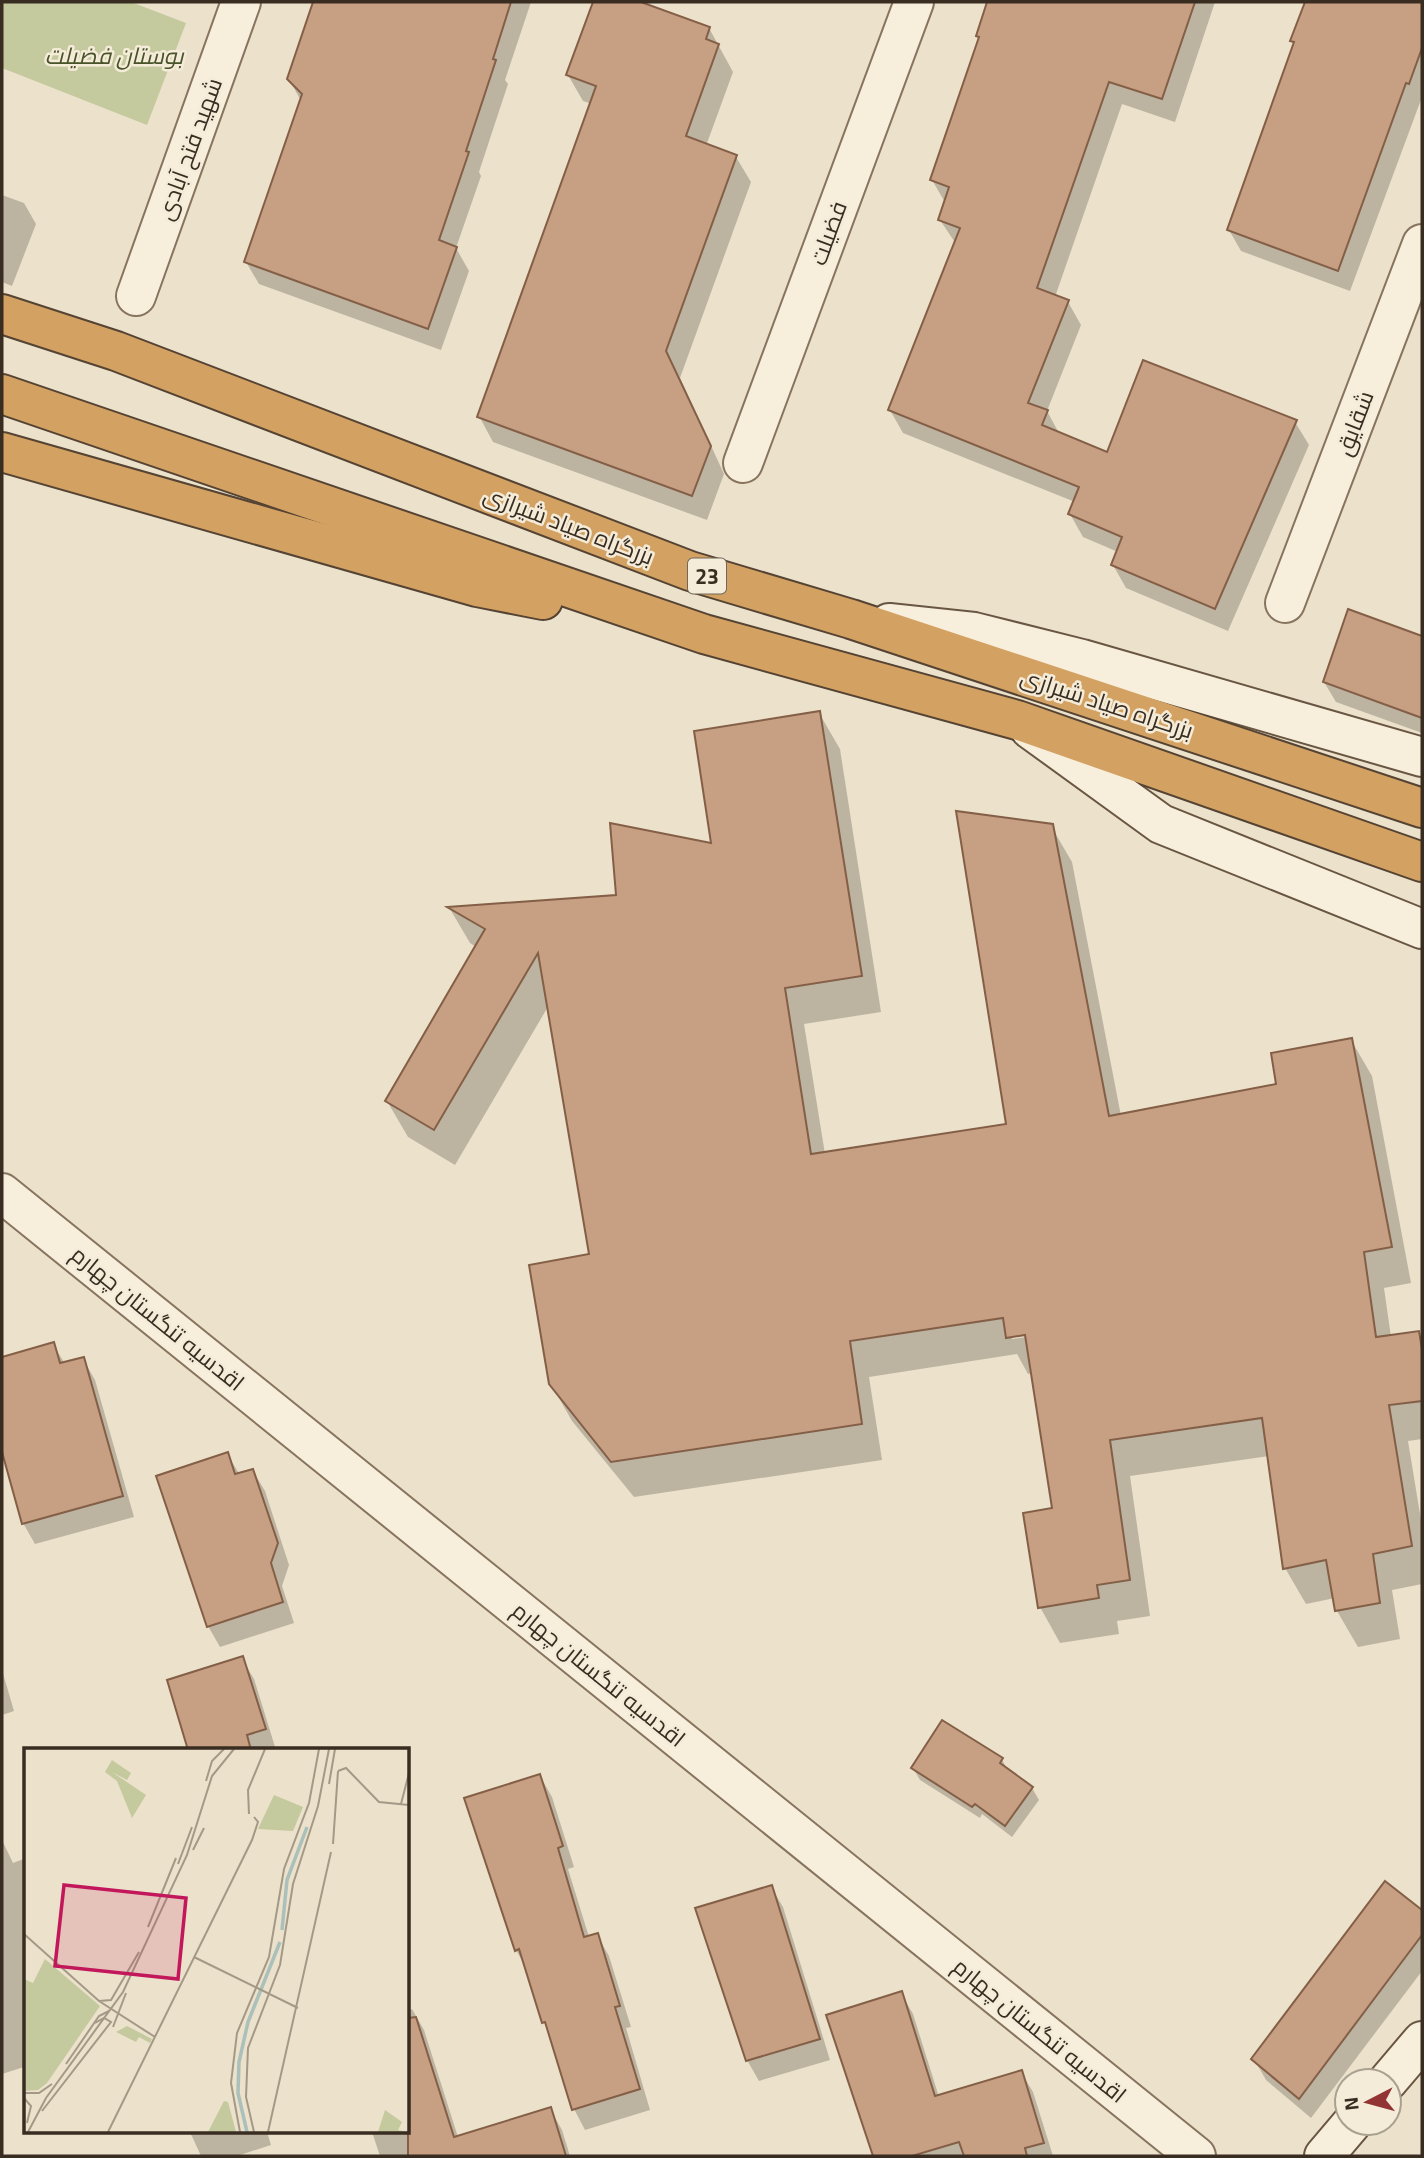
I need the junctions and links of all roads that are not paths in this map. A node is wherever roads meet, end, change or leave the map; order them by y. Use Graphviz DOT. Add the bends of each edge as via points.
graph roads {
  1 [pos="241,2"];
  2 [pos="914,2"];
  3 [pos="1422,244"];
  4 [pos="136,296"];
  5 [pos="2,314"];
  6 [pos="2,394"];
  7 [pos="2,452"];
  8 [pos="743,463"];
  9 [pos="1285,603"];
  10 [pos="851,618"];
  11 [pos="704,634"];
  12 [pos="1017,720"];
  13 [pos="1422,757"];
  14 [pos="1422,808"];
  15 [pos="1422,862"];
  16 [pos="1422,929"];
  17 [pos="2,1193"];
  18 [pos="1422,2041"];
  19 [pos="1400,2067"];
  20 [pos="1340,2137"];
  21 [pos="1196,2156"];
  22 [pos="1324,2156"];
  1 -- 4 [label="street, شهید فتح آبادی"];
  2 -- 8 [label="street, فضیلت"];
  3 -- 9 [label="street, شقایق"];
  5 -- 10 [label="highway, بزرگراه صیاد شیرازی / 23" via="116,351 690,571"];
  6 -- 11 [label="highway, بزرگراه صیاد شیرازی / 23"];
  7 -- 11 [label="highway" via="477,587"];
  10 -- 13 [label="street" via="974,632"];
  10 -- 14 [label="highway, بزرگراه صیاد شیرازی / 23"];
  11 -- 12 [label="highway, بزرگراه صیاد شیرازی / 23"];
  12 -- 15 [label="highway, بزرگراه صیاد شیرازی / 23"];
  12 -- 16 [label="street" via="1161,824"];
  17 -- 21 [label="street, اقدسیه تنگستان چهارم"];
  18 -- 19 [label="street"];
  20 -- 22 [label="street"];
}
